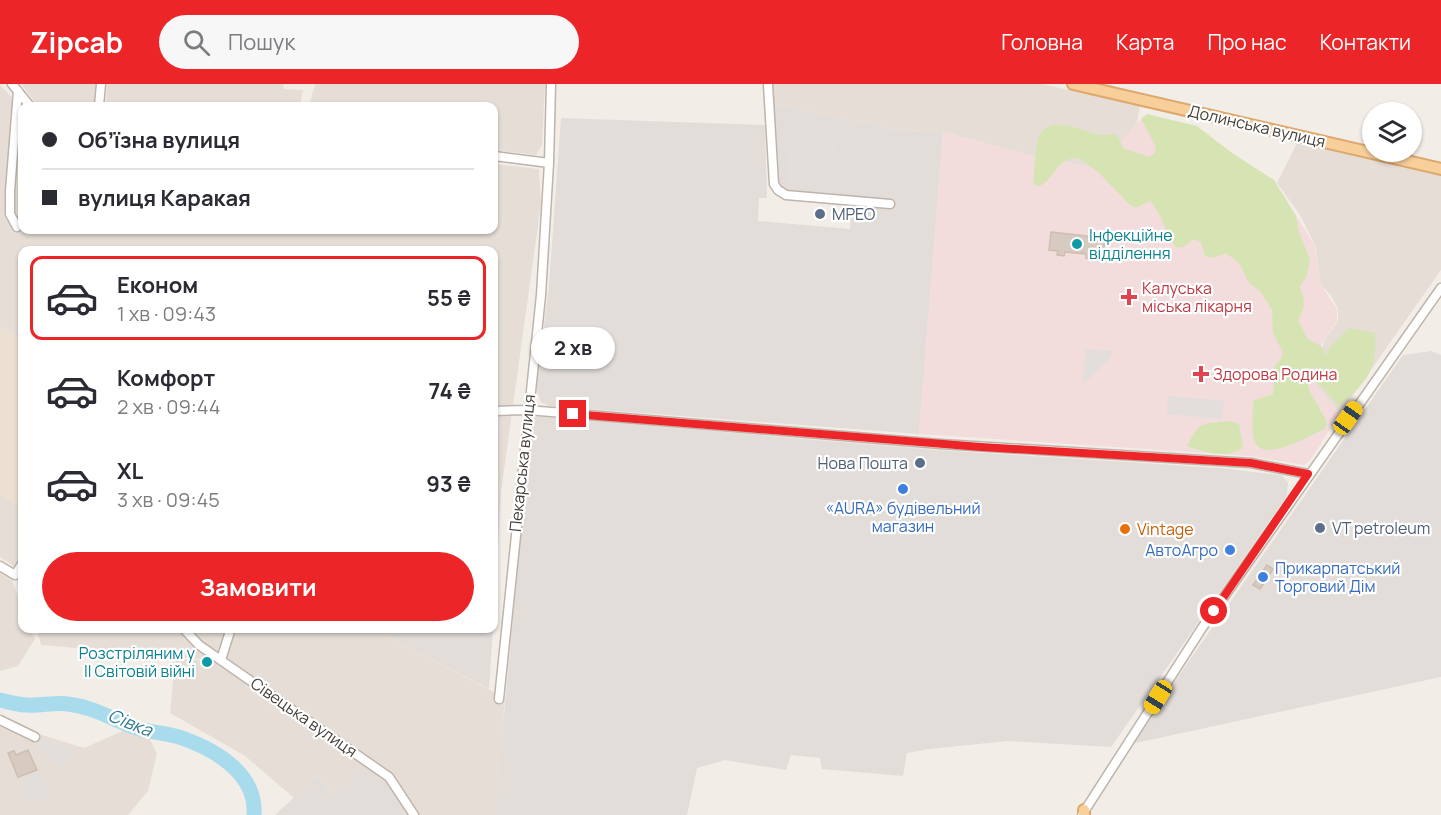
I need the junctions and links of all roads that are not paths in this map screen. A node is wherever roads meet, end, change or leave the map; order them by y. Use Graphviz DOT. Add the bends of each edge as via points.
graph roads {
  1 [pos="101,84"];
  2 [pos="551,84"];
  3 [pos="768,84"];
  4 [pos="1073,84"];
  5 [pos="15,87"];
  6 [pos="27,102"];
  7 [pos="99,102"];
  8 [pos="498,157"];
  9 [pos="549,163"];
  10 [pos="1441,169"];
  11 [pos="890,204"];
  12 [pos="17,227"];
  13 [pos="1441,288"];
  14 [pos="527,410"];
  15 [pos="498,411"];
  16 [pos="1308,474"];
  17 [pos="0,566"];
  18 [pos="18,570"];
  19 [pos="188,633"];
  20 [pos="229,633"];
  21 [pos="221,660"];
  22 [pos="499,699"];
  23 [pos="0,720"];
  24 [pos="35,737"];
  25 [pos="1083,813"];
  26 [pos="414,815"];
  1 -- 7 [label="street"];
  2 -- 9 [label="street, Пекарська вулиця"];
  3 -- 11 [label="street" via="774,183 778,190 786,195"];
  4 -- 10 [label="main road, Долинська вулиця"];
  5 -- 6 [label="street"];
  5 -- 12 [label="street" via="10,214"];
  8 -- 9 [label="street"];
  9 -- 14 [label="street, Пекарська вулиця" via="541,295"];
  13 -- 16 [label="street"];
  14 -- 15 [label="street"];
  14 -- 16 [label="street" via="931,443 1251,463"];
  14 -- 22 [label="street, Пекарська вулиця"];
  16 -- 25 [label="street" via="1202,628"];
  17 -- 18 [label="street" via="15,575"];
  19 -- 21 [label="street, Сівецька вулиця"];
  20 -- 21 [label="street"];
  21 -- 26 [label="street, Сівецька вулиця" via="389,777"];
  23 -- 24 [label="street"];
}
